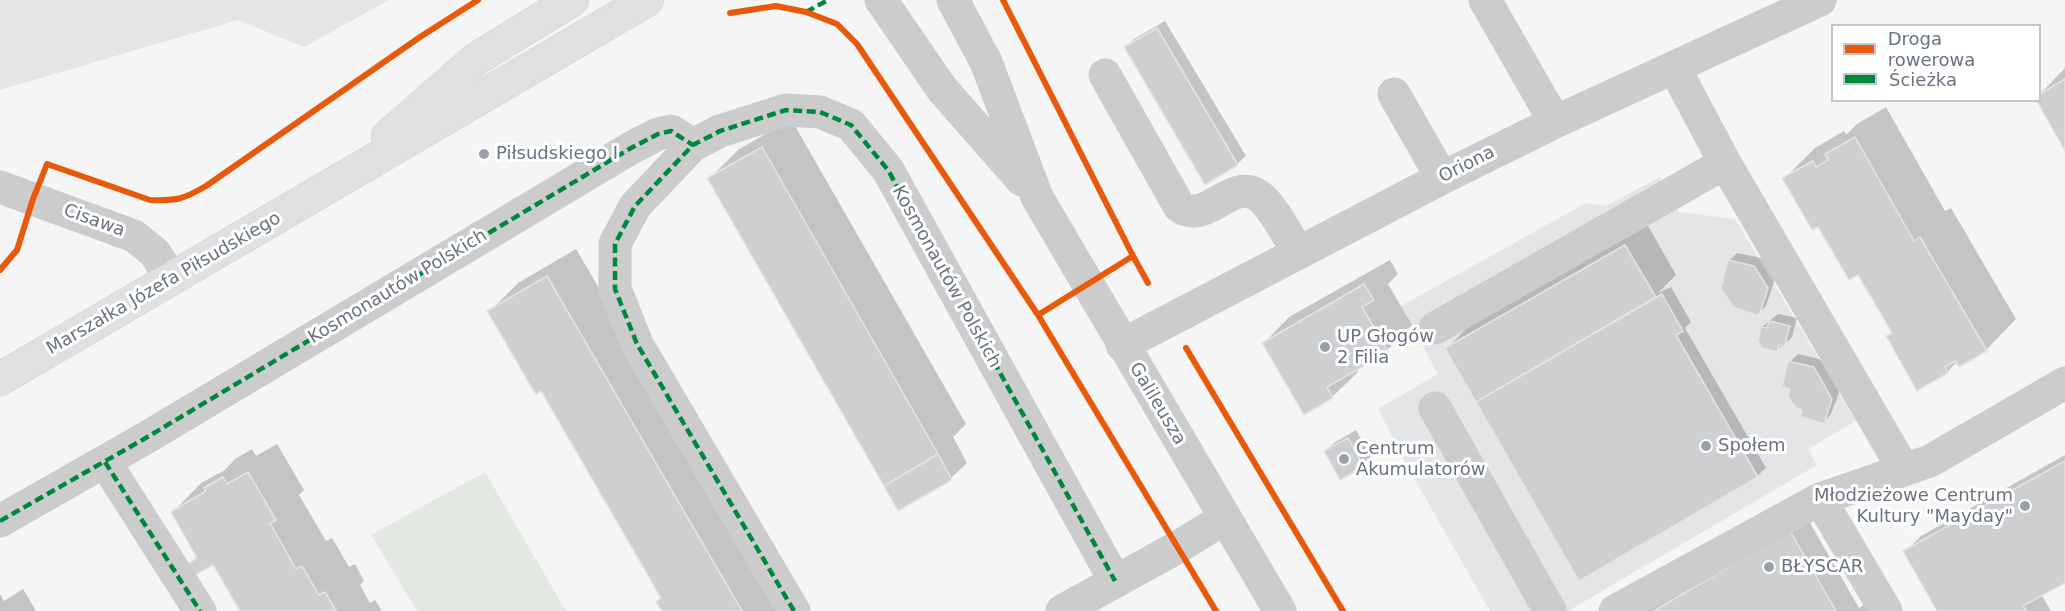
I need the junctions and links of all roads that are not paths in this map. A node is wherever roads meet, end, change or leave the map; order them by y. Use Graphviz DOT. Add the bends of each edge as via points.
graph roads {
  1 [pos="572,0"];
  2 [pos="647,0"];
  3 [pos="881,0"];
  4 [pos="953,0"];
  5 [pos="1485,0"];
  6 [pos="1820,0"];
  7 [pos="1674,67"];
  8 [pos="1106,75"];
  9 [pos="1394,94"];
  10 [pos="1555,122"];
  11 [pos="693,146"];
  12 [pos="1725,163"];
  13 [pos="1442,178"];
  14 [pos="0,187"];
  15 [pos="327,189"];
  16 [pos="1037,197"];
  17 [pos="1299,253"];
  18 [pos="171,279"];
  19 [pos="1435,328"];
  20 [pos="1122,345"];
  21 [pos="0,379"];
  22 [pos="2065,383"];
  23 [pos="1435,408"];
  24 [pos="105,462"];
  25 [pos="1904,470"];
  26 [pos="1820,499"];
  27 [pos="1226,518"];
  28 [pos="0,521"];
  29 [pos="1115,581"];
  30 [pos="200,611"];
  31 [pos="794,611"];
  32 [pos="1062,611"];
  33 [pos="1280,611"];
  34 [pos="1550,611"];
  35 [pos="1615,611"];
  36 [pos="1886,611"];
  1 -- 15 [label="main road, Marszałka Józefa Piłsudskiego" via="476,59"];
  2 -- 15 [label="main road, Marszałka Józefa Piłsudskiego"];
  3 -- 16 [label="street, Galileusza" via="942,89"];
  4 -- 16 [label="street, Galileusza" via="986,62"];
  5 -- 10 [label="street"];
  6 -- 7 [label="street, Oriona"];
  7 -- 10 [label="street, Oriona"];
  7 -- 12 [label="street"];
  8 -- 17 [label="street" via="1179,206 1195,212 1246,190 1259,195"];
  9 -- 13 [label="street"];
  10 -- 13 [label="street, Oriona"];
  11 -- 24 [label="street, Kosmonautów Polskich" via="671,131 631,148"];
  11 -- 29 [label="street, Kosmonautów Polskich" via="720,131 786,110 820,112 851,125 888,170"];
  11 -- 31 [label="street, Kosmonautów Polskich" via="635,207 615,244 615,289 637,344"];
  12 -- 19 [label="street"];
  12 -- 25 [label="street"];
  13 -- 17 [label="street, Oriona"];
  14 -- 18 [label="street, Cisawa" via="134,236 155,253"];
  15 -- 18 [label="main road, Marszałka Józefa Piłsudskiego"];
  16 -- 20 [label="street, Galileusza"];
  17 -- 20 [label="street, Oriona"];
  18 -- 21 [label="main road, Marszałka Józefa Piłsudskiego"];
  20 -- 27 [label="street, Galileusza"];
  22 -- 25 [label="street" via="1930,461"];
  23 -- 34 [label="street"];
  24 -- 28 [label="street, Kosmonautów Polskich"];
  24 -- 30 [label="street"];
  25 -- 26 [label="street"];
  26 -- 35 [label="street"];
  26 -- 36 [label="street"];
  27 -- 29 [label="street"];
  27 -- 33 [label="street, Galileusza"];
  29 -- 32 [label="street"];
}
